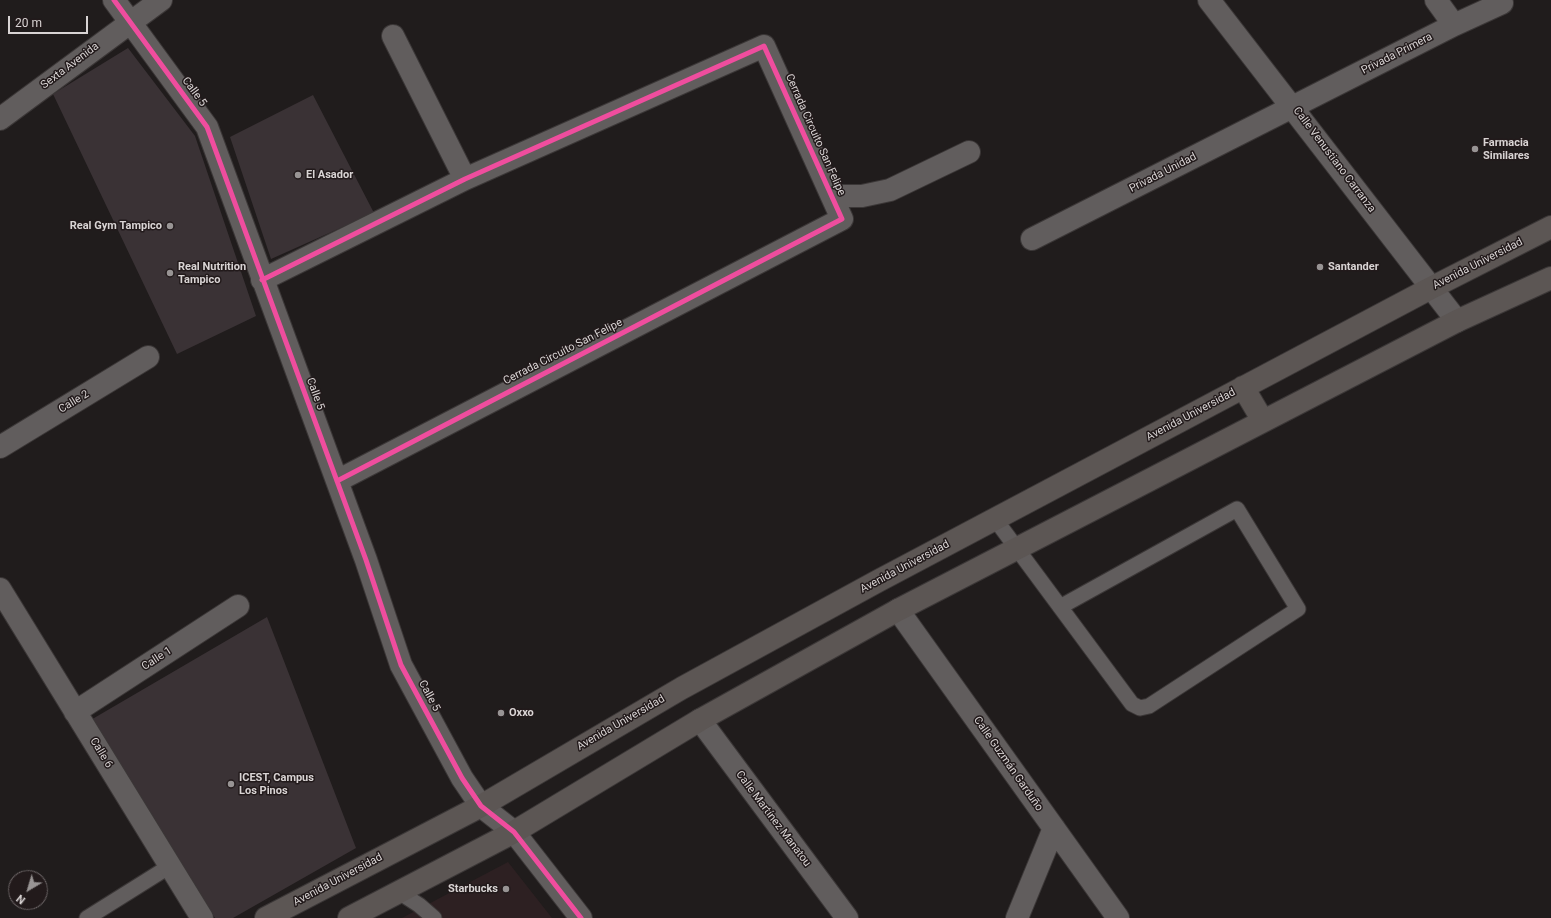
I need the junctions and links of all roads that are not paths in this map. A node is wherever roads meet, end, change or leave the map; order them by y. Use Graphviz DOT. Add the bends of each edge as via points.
graph roads {
  1 [pos="114,0"];
  2 [pos="161,0"];
  3 [pos="1209,0"];
  4 [pos="1436,0"];
  5 [pos="1502,3"];
  6 [pos="129,22"];
  7 [pos="1454,25"];
  8 [pos="393,36"];
  9 [pos="1293,107"];
  10 [pos="0,119"];
  11 [pos="969,152"];
  12 [pos="465,179"];
  13 [pos="832,196"];
  14 [pos="1551,227"];
  15 [pos="1032,239"];
  16 [pos="1551,278"];
  17 [pos="262,280"];
  18 [pos="1431,288"];
  19 [pos="1457,321"];
  20 [pos="148,357"];
  21 [pos="1243,387"];
  22 [pos="1264,421"];
  23 [pos="0,447"];
  24 [pos="337,481"];
  25 [pos="995,519"];
  26 [pos="1017,548"];
  27 [pos="0,589"];
  28 [pos="238,606"];
  29 [pos="1060,607"];
  30 [pos="898,610"];
  31 [pos="75,712"];
  32 [pos="700,720"];
  33 [pos="480,806"];
  34 [pos="1054,828"];
  35 [pos="514,832"];
  36 [pos="170,866"];
  37 [pos="399,892"];
  38 [pos="87,918"];
  39 [pos="202,918"];
  40 [pos="266,918"];
  41 [pos="349,918"];
  42 [pos="434,918"];
  43 [pos="582,918"];
  44 [pos="847,918"];
  45 [pos="1017,918"];
  46 [pos="1118,918"];
  1 -- 6 [label="street, Calle 5"];
  2 -- 6 [label="street, Sexta Avenida"];
  3 -- 9 [label="street, Calle Venustiano Carranza"];
  4 -- 7 [label="street"];
  5 -- 7 [label="street, Privada Primera"];
  6 -- 10 [label="street, Sexta Avenida"];
  6 -- 17 [label="street, Calle 5" via="207,127"];
  7 -- 9 [label="street, Privada Primera"];
  8 -- 12 [label="street"];
  9 -- 15 [label="street, Privada Unidad"];
  9 -- 18 [label="street, Calle Venustiano Carranza"];
  11 -- 13 [label="street" via="890,190 862,196"];
  12 -- 13 [label="street, Cerrada Circuito San Felipe" via="764,46"];
  12 -- 17 [label="street, Cerrada Circuito San Felipe"];
  13 -- 24 [label="street, Cerrada Circuito San Felipe" via="842,219"];
  14 -- 18 [label="main road, Avenida Universidad"];
  16 -- 19 [label="main road"];
  17 -- 24 [label="street, Calle 5"];
  18 -- 19 [label="street, Calle Venustiano Carranza"];
  18 -- 21 [label="main road, Avenida Universidad"];
  19 -- 22 [label="main road"];
  20 -- 23 [label="street, Calle 2"];
  21 -- 22 [label="main road"];
  21 -- 25 [label="main road, Avenida Universidad"];
  22 -- 26 [label="main road"];
  24 -- 33 [label="street, Calle 5" via="401,665 462,778"];
  25 -- 26 [label="lane"];
  25 -- 33 [label="main road, Avenida Universidad" via="682,688"];
  26 -- 29 [label="lane"];
  26 -- 30 [label="main road"];
  27 -- 31 [label="street, Calle 6"];
  28 -- 31 [label="street, Calle 1"];
  29 -- 29 [label="lane" via="1237,509 1298,609 1149,706 1140,708 1132,704"];
  30 -- 32 [label="main road"];
  30 -- 34 [label="street, Calle Guzmán Garduño"];
  31 -- 36 [label="street, Calle 6"];
  32 -- 35 [label="main road"];
  32 -- 44 [label="street, Calle Martínez Manatou"];
  33 -- 35 [label="street, Calle 5"];
  33 -- 40 [label="main road, Avenida Universidad"];
  34 -- 45 [label="street"];
  34 -- 46 [label="street, Calle Guzmán Garduño"];
  35 -- 37 [label="main road"];
  35 -- 43 [label="street, Calle 5"];
  36 -- 38 [label="lane"];
  36 -- 39 [label="street, Calle 6"];
  37 -- 41 [label="main road"];
  37 -- 42 [label="lane"];
}
